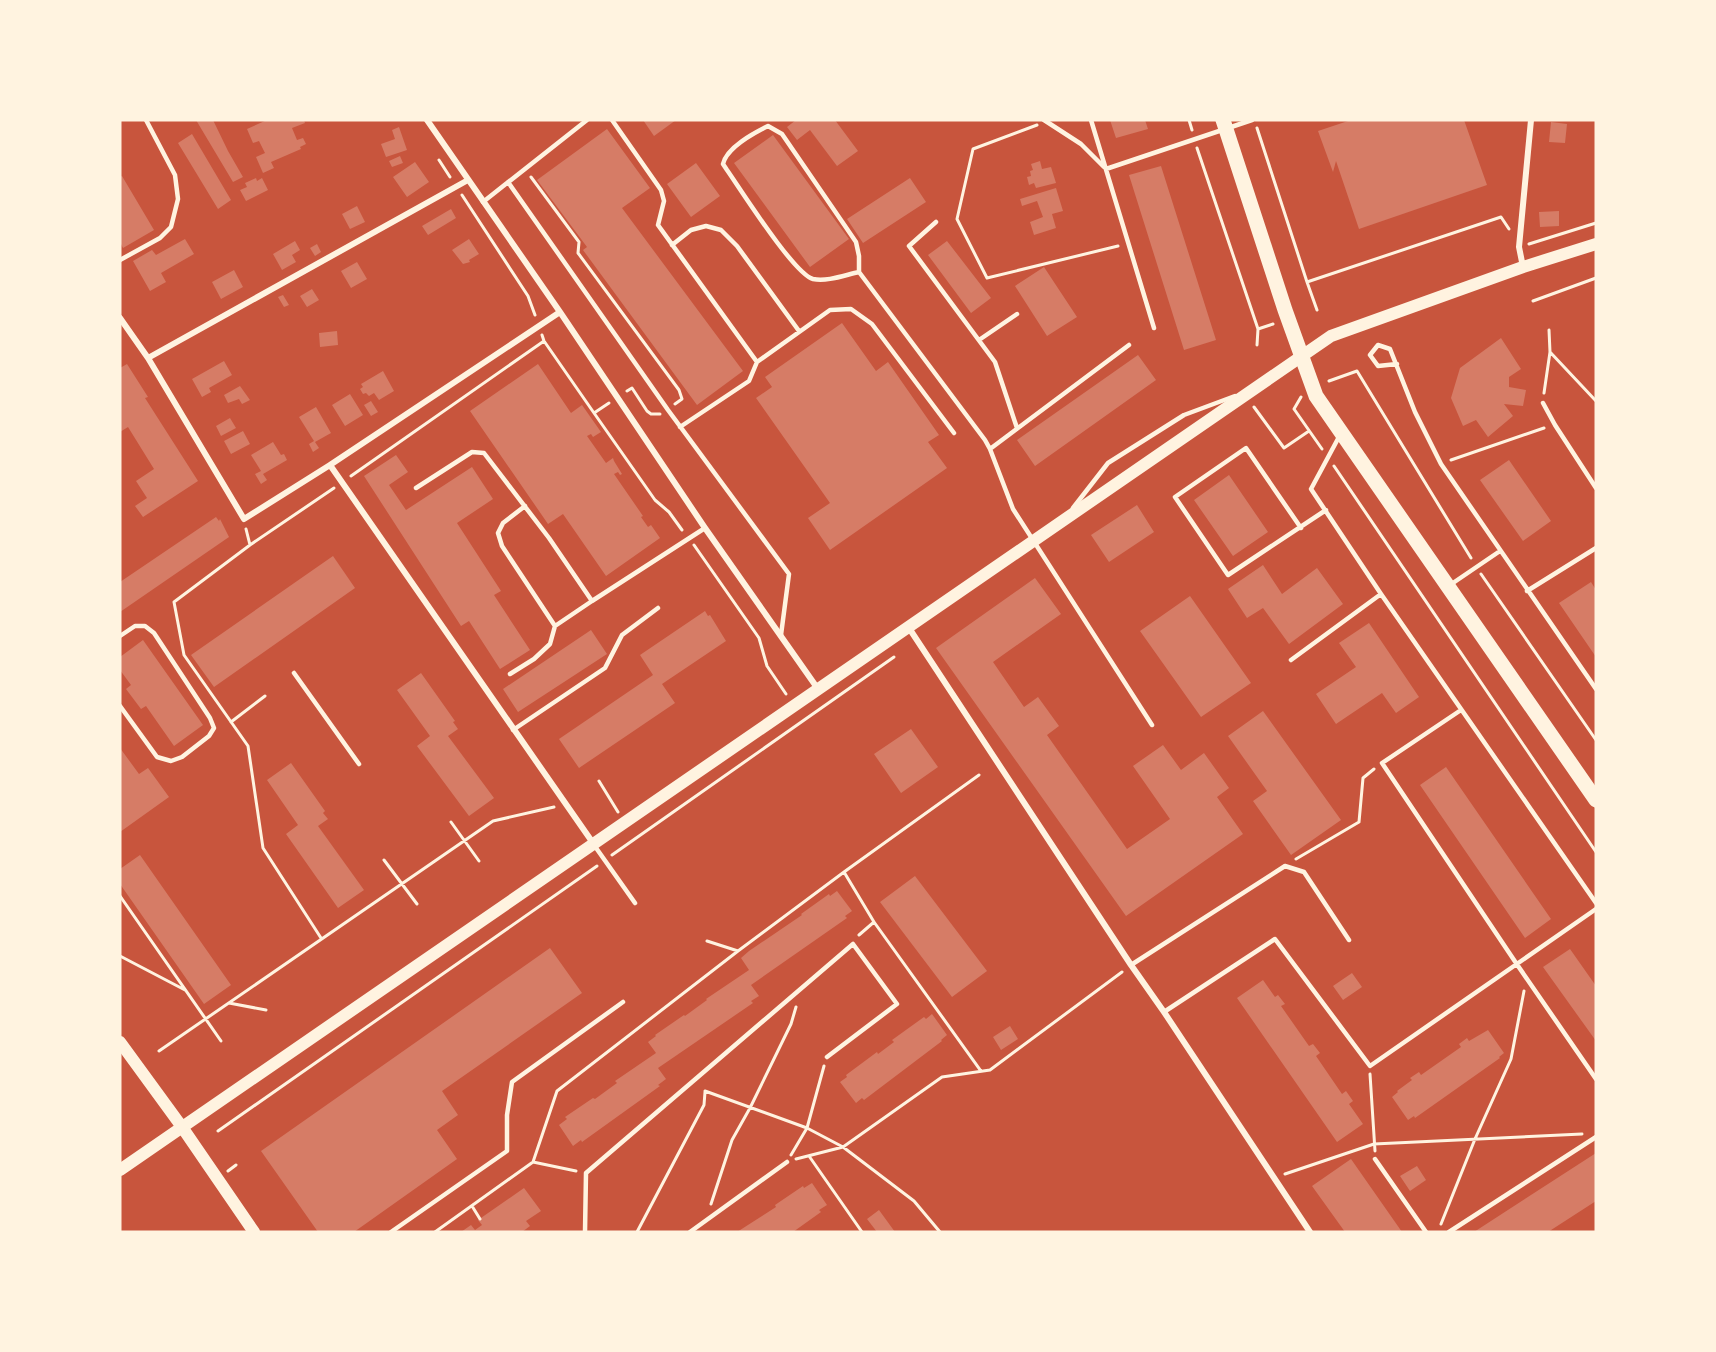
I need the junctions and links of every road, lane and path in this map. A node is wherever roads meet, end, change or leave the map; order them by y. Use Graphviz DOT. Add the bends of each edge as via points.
graph roads {
  1 [pos="146,120"];
  2 [pos="427,120"];
  3 [pos="587,120"];
  4 [pos="612,120"];
  5 [pos="1091,120"];
  6 [pos="1189,120"];
  7 [pos="1253,120"];
  8 [pos="1531,120"];
  9 [pos="1045,121"];
  10 [pos="1224,125"];
  11 [pos="1195,140"];
  12 [pos="438,158"];
  13 [pos="525,169"];
  14 [pos="1106,169"];
  15 [pos="468,180"];
  16 [pos="508,182"];
  17 [pos="457,187"];
  18 [pos="483,202"];
  19 [pos="936,222"];
  20 [pos="1596,223"];
  21 [pos="1128,243"];
  22 [pos="1596,244"];
  23 [pos="672,245"];
  24 [pos="1519,247"];
  25 [pos="120,260"];
  26 [pos="1523,267"];
  27 [pos="859,272"];
  28 [pos="1596,278"];
  29 [pos="1307,282"];
  30 [pos="1533,301"];
  31 [pos="1317,310"];
  32 [pos="560,312"];
  33 [pos="1017,314"];
  34 [pos="120,318"];
  35 [pos="1276,322"];
  36 [pos="539,326"];
  37 [pos="1154,328"];
  38 [pos="1258,329"];
  39 [pos="1549,330"];
  40 [pos="799,331"];
  41 [pos="979,340"];
  42 [pos="544,341"];
  43 [pos="1129,345"];
  44 [pos="1257,345"];
  45 [pos="1550,352"];
  46 [pos="1300,355"];
  47 [pos="148,358"];
  48 [pos="757,362"];
  49 [pos="1397,364"];
  50 [pos="1357,371"];
  51 [pos="1329,381"];
  52 [pos="1246,392"];
  53 [pos="1303,395"];
  54 [pos="618,398"];
  55 [pos="1596,401"];
  56 [pos="1542,403"];
  57 [pos="1252,404"];
  58 [pos="668,410"];
  59 [pos="594,413"];
  60 [pos="1555,425"];
  61 [pos="680,427"];
  62 [pos="1017,428"];
  63 [pos="1310,431"];
  64 [pos="1342,433"];
  65 [pos="954,434"];
  66 [pos="990,449"];
  67 [pos="1328,458"];
  68 [pos="1441,464"];
  69 [pos="330,465"];
  70 [pos="342,483"];
  71 [pos="416,488"];
  72 [pos="1596,488"];
  73 [pos="525,506"];
  74 [pos="1326,510"];
  75 [pos="1068,516"];
  76 [pos="243,519"];
  77 [pos="705,528"];
  78 [pos="1301,528"];
  79 [pos="689,539"];
  80 [pos="1032,540"];
  81 [pos="250,545"];
  82 [pos="1596,548"];
  83 [pos="1500,551"];
  84 [pos="1448,586"];
  85 [pos="1527,591"];
  86 [pos="1381,594"];
  87 [pos="592,601"];
  88 [pos="658,608"];
  89 [pos="555,626"];
  90 [pos="909,628"];
  91 [pos="120,636"];
  92 [pos="781,636"];
  93 [pos="917,640"];
  94 [pos="1291,660"];
  95 [pos="767,666"];
  96 [pos="294,673"];
  97 [pos="510,674"];
  98 [pos="818,689"];
  99 [pos="1596,689"];
  100 [pos="265,696"];
  101 [pos="120,706"];
  102 [pos="1461,710"];
  103 [pos="231,722"];
  104 [pos="1152,725"];
  105 [pos="513,730"];
  106 [pos="1382,763"];
  107 [pos="359,764"];
  108 [pos="979,775"];
  109 [pos="1596,800"];
  110 [pos="564,805"];
  111 [pos="451,822"];
  112 [pos="464,840"];
  113 [pos="593,843"];
  114 [pos="1596,852"];
  115 [pos="384,860"];
  116 [pos="605,860"];
  117 [pos="479,861"];
  118 [pos="1285,866"];
  119 [pos="844,872"];
  120 [pos="402,883"];
  121 [pos="120,896"];
  122 [pos="635,903"];
  123 [pos="1596,903"];
  124 [pos="417,904"];
  125 [pos="1596,909"];
  126 [pos="874,922"];
  127 [pos="321,939"];
  128 [pos="1350,940"];
  129 [pos="707,941"];
  130 [pos="853,944"];
  131 [pos="738,951"];
  132 [pos="120,956"];
  133 [pos="1516,963"];
  134 [pos="1131,965"];
  135 [pos="1526,978"];
  136 [pos="803,988"];
  137 [pos="186,991"];
  138 [pos="623,1002"];
  139 [pos="229,1003"];
  140 [pos="266,1010"];
  141 [pos="1164,1012"];
  142 [pos="206,1019"];
  143 [pos="221,1041"];
  144 [pos="120,1042"];
  145 [pos="159,1051"];
  146 [pos="827,1057"];
  147 [pos="1370,1066"];
  148 [pos="981,1071"];
  149 [pos="1596,1079"];
  150 [pos="694,1082"];
  151 [pos="705,1091"];
  152 [pos="750,1108"];
  153 [pos="182,1127"];
  154 [pos="807,1128"];
  155 [pos="218,1131"];
  156 [pos="1585,1134"];
  157 [pos="1596,1137"];
  158 [pos="1475,1139"];
  159 [pos="1374,1144"];
  160 [pos="843,1147"];
  161 [pos="809,1156"];
  162 [pos="1375,1159"];
  163 [pos="533,1162"];
  164 [pos="787,1162"];
  165 [pos="120,1170"];
  166 [pos="586,1173"];
  167 [pos="1274,1178"];
  168 [pos="472,1206"];
  169 [pos="480,1219"];
  170 [pos="706,1221"];
  171 [pos="254,1232"];
  172 [pos="391,1232"];
  173 [pos="435,1232"];
  174 [pos="585,1232"];
  175 [pos="637,1232"];
  176 [pos="690,1232"];
  177 [pos="861,1232"];
  178 [pos="940,1232"];
  179 [pos="1310,1232"];
  180 [pos="1426,1232"];
  181 [pos="1438,1232"];
  182 [pos="1449,1232"];
  1 -- 25 [label="lane" via="175,175 178,199 171,226 160,238"];
  2 -- 15 [label="street"];
  3 -- 13 [label="lane"];
  4 -- 23 [label="lane" via="661,190 664,201 658,225"];
  5 -- 14 [label="lane"];
  6 -- 11 [label="path"];
  7 -- 10 [label="lane"];
  7 -- 29 [label="path"];
  8 -- 24 [label="street"];
  9 -- 14 [label="lane" via="1081,144"];
  9 -- 21 [label="path" via="973,149 957,219 987,278"];
  10 -- 11 [label="lane"];
  10 -- 46 [label="main road"];
  11 -- 14 [label="lane"];
  11 -- 38 [label="path"];
  12 -- 17 [label="path"];
  13 -- 16 [label="lane"];
  13 -- 58 [label="path" via="579,242 578,253 682,395"];
  14 -- 21 [label="lane"];
  15 -- 17 [label="street"];
  15 -- 18 [label="street"];
  16 -- 18 [label="lane"];
  16 -- 58 [label="lane"];
  17 -- 36 [label="path" via="528,296"];
  17 -- 47 [label="street"];
  18 -- 32 [label="street"];
  19 -- 41 [label="lane" via="909,246"];
  20 -- 24 [label="path"];
  21 -- 37 [label="lane"];
  22 -- 26 [label="main road"];
  23 -- 40 [label="lane" via="691,230 706,226 721,230"];
  23 -- 48 [label="lane"];
  24 -- 26 [label="street"];
  24 -- 29 [label="path" via="1501,217"];
  26 -- 46 [label="main road" via="1331,336"];
  27 -- 27 [label="lane" via="829,279 813,279 804,274 727,171 724,158 768,126 782,134 856,242"];
  27 -- 66 [label="lane"];
  28 -- 30 [label="path"];
  29 -- 31 [label="path"];
  32 -- 36 [label="street"];
  32 -- 54 [label="street"];
  33 -- 41 [label="lane"];
  34 -- 47 [label="street"];
  35 -- 38 [label="path"];
  36 -- 42 [label="path"];
  36 -- 69 [label="street"];
  38 -- 44 [label="path"];
  39 -- 45 [label="path"];
  40 -- 48 [label="lane"];
  40 -- 65 [label="lane" via="830,310 851,309 872,324"];
  41 -- 62 [label="lane" via="995,362"];
  42 -- 59 [label="path"];
  42 -- 70 [label="path"];
  43 -- 62 [label="lane"];
  45 -- 55 [label="path"];
  45 -- 56 [label="path"];
  46 -- 52 [label="main road"];
  46 -- 64 [label="main road" via="1316,396"];
  47 -- 76 [label="street"];
  48 -- 61 [label="lane" via="748,381"];
  49 -- 49 [label="lane" via="1390,349 1378,345 1370,355 1378,366"];
  49 -- 68 [label="lane"];
  50 -- 51 [label="path"];
  52 -- 75 [label="main road"];
  52 -- 75 [label="lane" via="1184,415 1108,463"];
  53 -- 63 [label="path" via="1294,409"];
  54 -- 58 [label="path" via="632,388 651,414"];
  54 -- 59 [label="path"];
  54 -- 77 [label="street"];
  56 -- 60 [label="lane"];
  57 -- 63 [label="path" via="1284,448"];
  58 -- 61 [label="lane"];
  59 -- 79 [label="path"];
  60 -- 68 [label="path"];
  60 -- 72 [label="lane"];
  61 -- 92 [label="lane" via="789,574"];
  62 -- 66 [label="lane"];
  63 -- 67 [label="path"];
  64 -- 67 [label="lane"];
  64 -- 84 [label="main road"];
  66 -- 80 [label="lane" via="1013,509"];
  67 -- 74 [label="lane" via="1311,489"];
  67 -- 114 [label="path"];
  68 -- 83 [label="lane"];
  69 -- 70 [label="street"];
  69 -- 76 [label="street"];
  70 -- 81 [label="path"];
  70 -- 105 [label="street"];
  71 -- 73 [label="lane" via="472,452 484,453"];
  73 -- 87 [label="lane"];
  73 -- 89 [label="lane" via="498,533 502,546"];
  74 -- 78 [label="lane"];
  74 -- 86 [label="lane"];
  75 -- 80 [label="main road"];
  76 -- 81 [label="path"];
  77 -- 79 [label="lane"];
  77 -- 92 [label="street"];
  78 -- 78 [label="lane" via="1228,575 1174,497 1246,448"];
  79 -- 87 [label="lane"];
  79 -- 95 [label="path" via="759,638"];
  80 -- 90 [label="main road"];
  80 -- 104 [label="lane"];
  81 -- 103 [label="path" via="174,602 184,655"];
  82 -- 85 [label="lane"];
  83 -- 84 [label="lane"];
  83 -- 85 [label="lane"];
  84 -- 109 [label="main road"];
  85 -- 99 [label="lane"];
  86 -- 94 [label="lane"];
  86 -- 102 [label="lane"];
  87 -- 89 [label="lane"];
  88 -- 105 [label="lane" via="622,635 605,668"];
  89 -- 97 [label="lane" via="550,644"];
  90 -- 93 [label="street"];
  90 -- 98 [label="main road"];
  91 -- 101 [label="lane" via="135,626 145,626 153,633 213,728 209,736 171,761 157,756"];
  92 -- 98 [label="street"];
  93 -- 116 [label="path"];
  93 -- 134 [label="street"];
  96 -- 107 [label="lane"];
  98 -- 113 [label="main road"];
  100 -- 103 [label="path"];
  102 -- 106 [label="lane"];
  102 -- 123 [label="lane"];
  103 -- 127 [label="path" via="248,746 263,848"];
  105 -- 110 [label="street"];
  106 -- 118 [label="path" via="1363,778 1359,822"];
  106 -- 133 [label="lane"];
  108 -- 119 [label="path"];
  110 -- 112 [label="path" via="493,821"];
  110 -- 113 [label="street"];
  111 -- 112 [label="path"];
  112 -- 117 [label="path"];
  112 -- 120 [label="path"];
  113 -- 116 [label="lane"];
  113 -- 153 [label="main road"];
  115 -- 120 [label="path"];
  116 -- 122 [label="lane"];
  116 -- 155 [label="path"];
  118 -- 128 [label="lane" via="1304,872"];
  118 -- 134 [label="lane"];
  119 -- 126 [label="path"];
  119 -- 131 [label="path"];
  120 -- 124 [label="path"];
  120 -- 127 [label="path"];
  121 -- 137 [label="path"];
  125 -- 133 [label="lane"];
  126 -- 130 [label="path"];
  126 -- 148 [label="path"];
  127 -- 139 [label="path"];
  129 -- 131 [label="path"];
  130 -- 136 [label="lane"];
  130 -- 146 [label="lane" via="897,1004"];
  131 -- 163 [label="path" via="557,1091"];
  132 -- 137 [label="path"];
  133 -- 135 [label="lane"];
  133 -- 147 [label="lane"];
  134 -- 141 [label="street"];
  134 -- 148 [label="path" via="990,1070"];
  135 -- 149 [label="lane"];
  135 -- 158 [label="path" via="1511,1059"];
  136 -- 150 [label="lane"];
  136 -- 152 [label="path" via="791,1024"];
  137 -- 142 [label="path"];
  138 -- 172 [label="lane" via="513,1082 507,1115 507,1151"];
  139 -- 140 [label="path"];
  139 -- 142 [label="path"];
  141 -- 147 [label="lane" via="1275,939"];
  141 -- 167 [label="street"];
  142 -- 143 [label="path"];
  142 -- 145 [label="path"];
  144 -- 153 [label="main road"];
  146 -- 154 [label="path"];
  147 -- 159 [label="path"];
  148 -- 160 [label="path" via="942,1077"];
  150 -- 151 [label="path"];
  150 -- 166 [label="lane"];
  151 -- 152 [label="path"];
  151 -- 175 [label="path" via="704,1105"];
  152 -- 154 [label="path"];
  152 -- 170 [label="path" via="732,1140"];
  153 -- 165 [label="main road"];
  153 -- 171 [label="main road"];
  154 -- 160 [label="path"];
  154 -- 164 [label="path"];
  156 -- 158 [label="path"];
  157 -- 182 [label="lane"];
  158 -- 159 [label="path"];
  158 -- 181 [label="path"];
  159 -- 162 [label="path"];
  159 -- 167 [label="path"];
  160 -- 161 [label="path"];
  160 -- 178 [label="path" via="914,1202"];
  161 -- 164 [label="path"];
  161 -- 177 [label="path"];
  162 -- 180 [label="lane"];
  163 -- 166 [label="path"];
  163 -- 168 [label="path"];
  164 -- 170 [label="lane"];
  166 -- 174 [label="lane"];
  167 -- 179 [label="street"];
  168 -- 169 [label="path"];
  168 -- 173 [label="path"];
  170 -- 176 [label="lane"];
}
